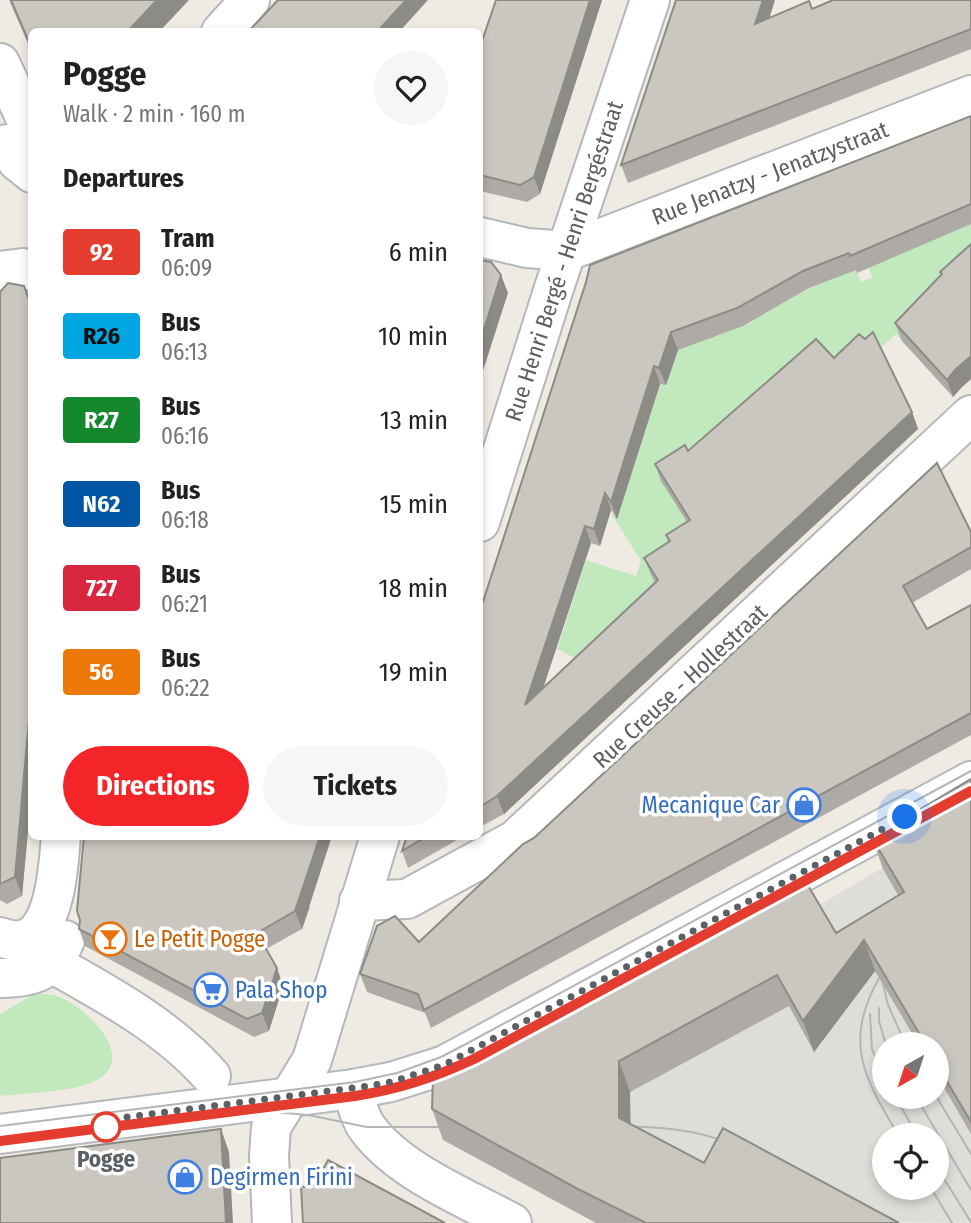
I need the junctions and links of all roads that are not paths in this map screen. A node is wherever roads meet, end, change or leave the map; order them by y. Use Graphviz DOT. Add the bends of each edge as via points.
graph roads {
  1 [pos="250,0"];
  2 [pos="650,0"];
  3 [pos="225,28"];
  4 [pos="0,63"];
  5 [pos="971,95"];
  6 [pos="17,138"];
  7 [pos="28,170"];
  8 [pos="483,238"];
  9 [pos="568,251"];
  10 [pos="971,415"];
  11 [pos="483,513"];
  12 [pos="971,781"];
  13 [pos="61,840"];
  14 [pos="379,840"];
  15 [pos="359,901"];
  16 [pos="26,950"];
  17 [pos="0,978"];
  18 [pos="211,1076"];
  19 [pos="354,1089"];
  20 [pos="289,1097"];
  21 [pos="0,1134"];
  22 [pos="272,1223"];
  23 [pos="512,1223"];
  1 -- 3 [label="street"];
  2 -- 9 [label="street, Rue Henri Bergé - Henri Bergéstraat"];
  4 -- 6 [label="street"];
  5 -- 9 [label="street, Rue Jenatzy - Jenatzystraat"];
  6 -- 7 [label="street" via="17,161"];
  8 -- 9 [label="street"];
  9 -- 11 [label="street, Rue Henri Bergé - Henri Bergéstraat"];
  10 -- 15 [label="street, Rue Creuse - Hollestraat" via="515,840 407,899"];
  12 -- 19 [label="street" via="469,1053 417,1074"];
  13 -- 16 [label="street" via="52,902"];
  14 -- 15 [label="street"];
  15 -- 20 [label="street" via="312,1060"];
  16 -- 17 [label="street" via="30,976"];
  16 -- 18 [label="street" via="130,1010 176,1042"];
  19 -- 20 [label="street"];
  19 -- 23 [label="street" via="367,1128 393,1154"];
  20 -- 21 [label="street"];
  20 -- 22 [label="street" via="271,1126"];
}
